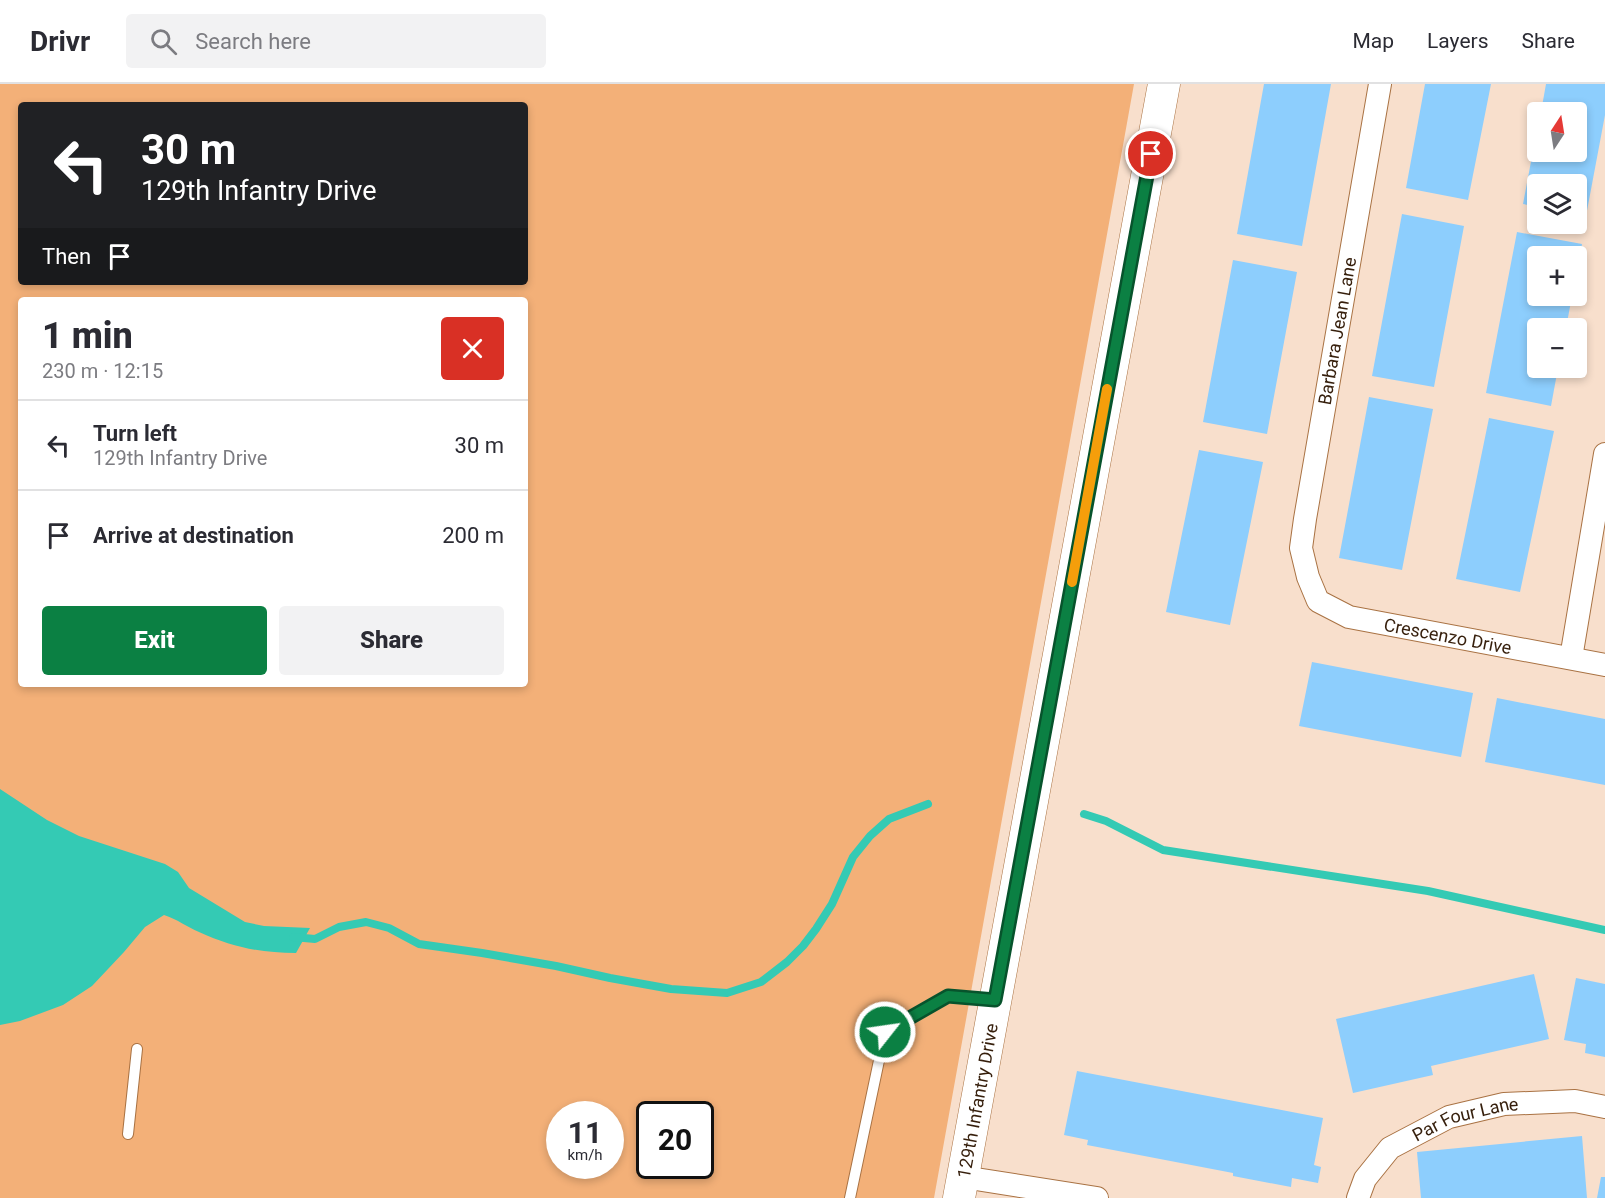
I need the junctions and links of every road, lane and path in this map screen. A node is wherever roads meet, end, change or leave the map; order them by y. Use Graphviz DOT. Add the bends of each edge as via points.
graph roads {
  1 [pos="1164,84"];
  2 [pos="1380,84"];
  3 [pos="1605,454"];
  4 [pos="1308,578"];
  5 [pos="1571,658"];
  6 [pos="1605,665"];
  7 [pos="995,1000"];
  8 [pos="137,1049"];
  9 [pos="1605,1107"];
  10 [pos="128,1134"];
  11 [pos="961,1187"];
  12 [pos="850,1198"];
  13 [pos="1097,1198"];
  14 [pos="1358,1198"];
  1 -- 7 [label="street, 129th Infantry Drive"];
  2 -- 4 [label="street, Barbara Jean Lane" via="1305,519 1301,548"];
  3 -- 5 [label="street"];
  4 -- 5 [label="street, Crescenzo Drive" via="1318,601 1348,617"];
  5 -- 6 [label="street, Crescenzo Drive"];
  7 -- 11 [label="street, 129th Infantry Drive"];
  7 -- 12 [label="lane" via="948,996 885,1032"];
  8 -- 10 [label="lane"];
  9 -- 14 [label="street, Par Four Lane" via="1575,1101 1504,1104 1449,1117 1390,1148 1365,1179"];
  11 -- 13 [label="street"];
}
